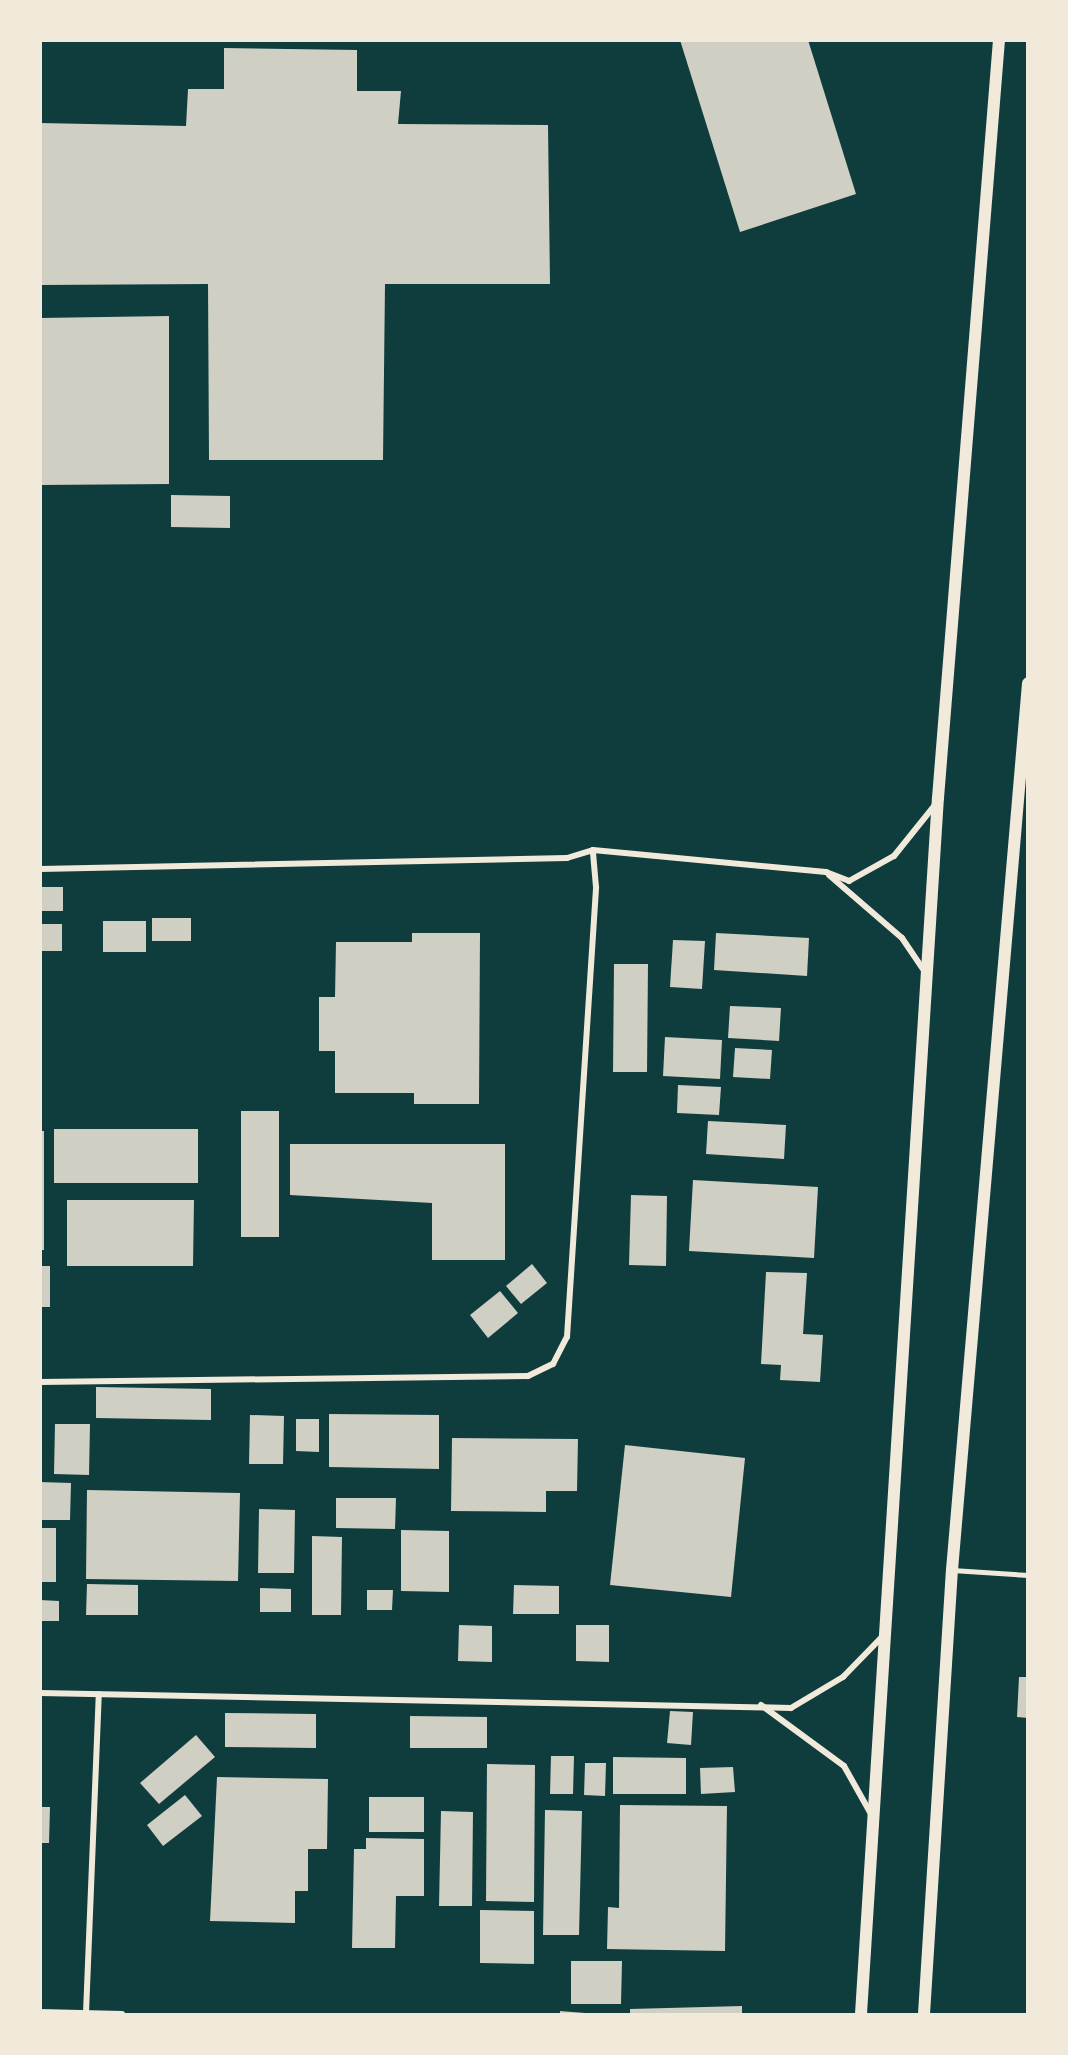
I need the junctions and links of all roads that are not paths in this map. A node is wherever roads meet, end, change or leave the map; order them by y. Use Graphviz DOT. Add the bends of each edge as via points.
graph roads {
  1 [pos="999,40"];
  2 [pos="1028,683"];
  3 [pos="938,798"];
  4 [pos="593,850"];
  5 [pos="40,868"];
  6 [pos="826,872"];
  7 [pos="930,983"];
  8 [pos="40,1382"];
  9 [pos="952,1570"];
  10 [pos="1028,1575"];
  11 [pos="886,1634"];
  12 [pos="40,1693"];
  13 [pos="99,1694"];
  14 [pos="761,1705"];
  15 [pos="874,1822"];
  16 [pos="40,2012"];
  17 [pos="86,2013"];
  18 [pos="122,2014"];
  19 [pos="861,2014"];
  20 [pos="924,2014"];
  1 -- 3 [label="main road"];
  2 -- 9 [label="main road"];
  3 -- 6 [label="street" via="911,839 872,871 849,881"];
  3 -- 7 [label="main road"];
  4 -- 5 [label="street" via="567,858"];
  4 -- 6 [label="street"];
  4 -- 8 [label="street" via="596,886 567,1337 552,1364 528,1376"];
  6 -- 7 [label="street" via="902,938"];
  7 -- 11 [label="main road"];
  9 -- 10 [label="street"];
  9 -- 20 [label="main road"];
  11 -- 14 [label="street" via="818,1694 791,1708"];
  11 -- 15 [label="main road"];
  12 -- 13 [label="street"];
  13 -- 14 [label="street"];
  13 -- 17 [label="street"];
  14 -- 15 [label="street" via="844,1766"];
  15 -- 19 [label="main road"];
  16 -- 17 [label="street"];
  17 -- 18 [label="street"];
}
